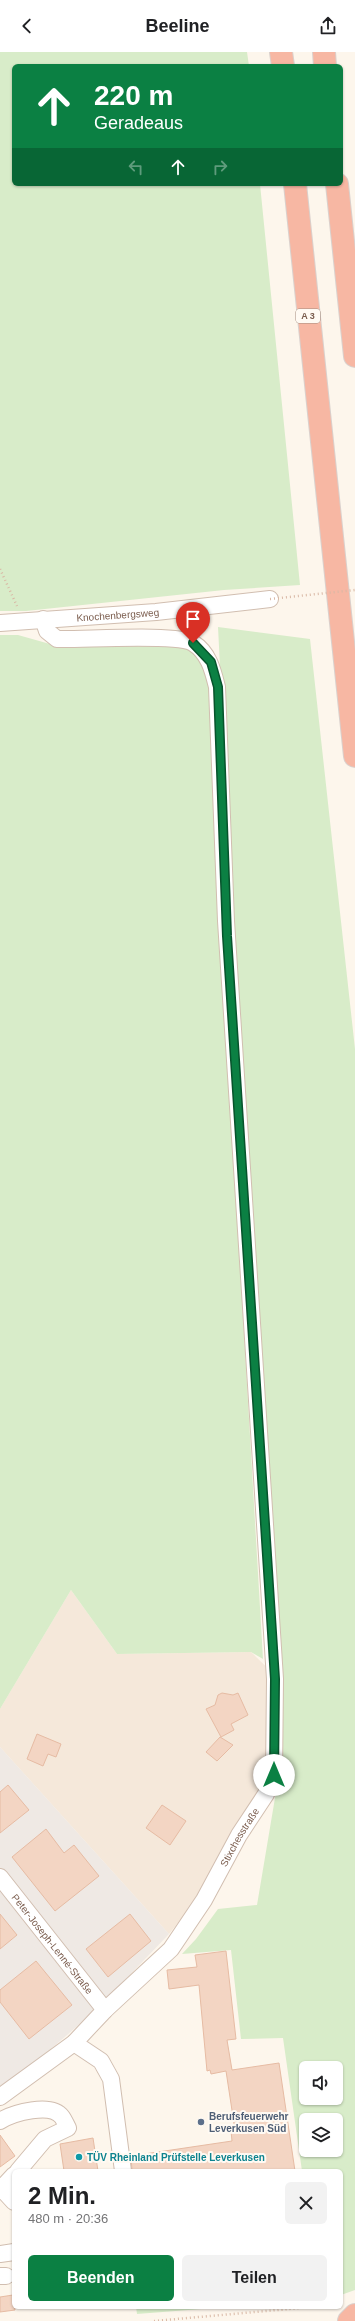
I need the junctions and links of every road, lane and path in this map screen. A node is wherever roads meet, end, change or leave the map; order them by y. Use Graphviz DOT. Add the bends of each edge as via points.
graph roads {
  1 [pos="281,52"];
  2 [pos="324,52"];
  3 [pos="283,64"];
  4 [pos="325,64"];
  5 [pos="295,186"];
  6 [pos="337,186"];
  7 [pos="355,356"];
  8 [pos="0,569"];
  9 [pos="355,590"];
  10 [pos="270,599"];
  11 [pos="43,619"];
  12 [pos="20,620"];
  13 [pos="0,623"];
  14 [pos="355,756"];
  15 [pos="0,1877"];
  16 [pos="105,2010"];
  17 [pos="74,2043"];
  18 [pos="0,2097"];
  19 [pos="0,2122"];
  20 [pos="20,2169"];
  21 [pos="123,2169"];
  22 [pos="12,2177"];
  23 [pos="1,2190"];
  24 [pos="12,2200"];
  25 [pos="12,2252"];
  26 [pos="0,2254"];
  27 [pos="289,2309"];
  28 [pos="355,2315"];
  29 [pos="154,2321"];
  30 [pos="349,2321"];
  1 -- 3 [label="highway"];
  2 -- 4 [label="highway"];
  5 -- 14 [label="highway, A 3"];
  6 -- 7 [label="highway"];
  8 -- 12 [label="path" via="18,608"];
  9 -- 10 [label="path, bridge"];
  10 -- 11 [label="street, Knochenbergsweg" via="156,612"];
  11 -- 12 [label="street, Knochenbergsweg"];
  11 -- 16 [label="street, Stixchesstraße" via="47,632 57,639 183,640 193,643 211,662 218,687 227,928 275,1679 274,1775 266,1794 239,1835 204,1900 171,1949"];
  12 -- 13 [label="street, Knochenbergsweg"];
  15 -- 16 [label="street, Peter-Joseph-Lenné-Straße"];
  16 -- 17 [label="street, Stixchesstraße"];
  17 -- 18 [label="street, Stixchesstraße"];
  17 -- 21 [label="street" via="101,2061 111,2079"];
  19 -- 20 [label="street" via="8,2116 27,2111 49,2110 62,2116 68,2128 45,2140"];
  22 -- 23 [label="street"];
  23 -- 24 [label="street"];
  25 -- 26 [label="street"];
  27 -- 29 [label="path"];
  28 -- 30 [label="highway"];
}
